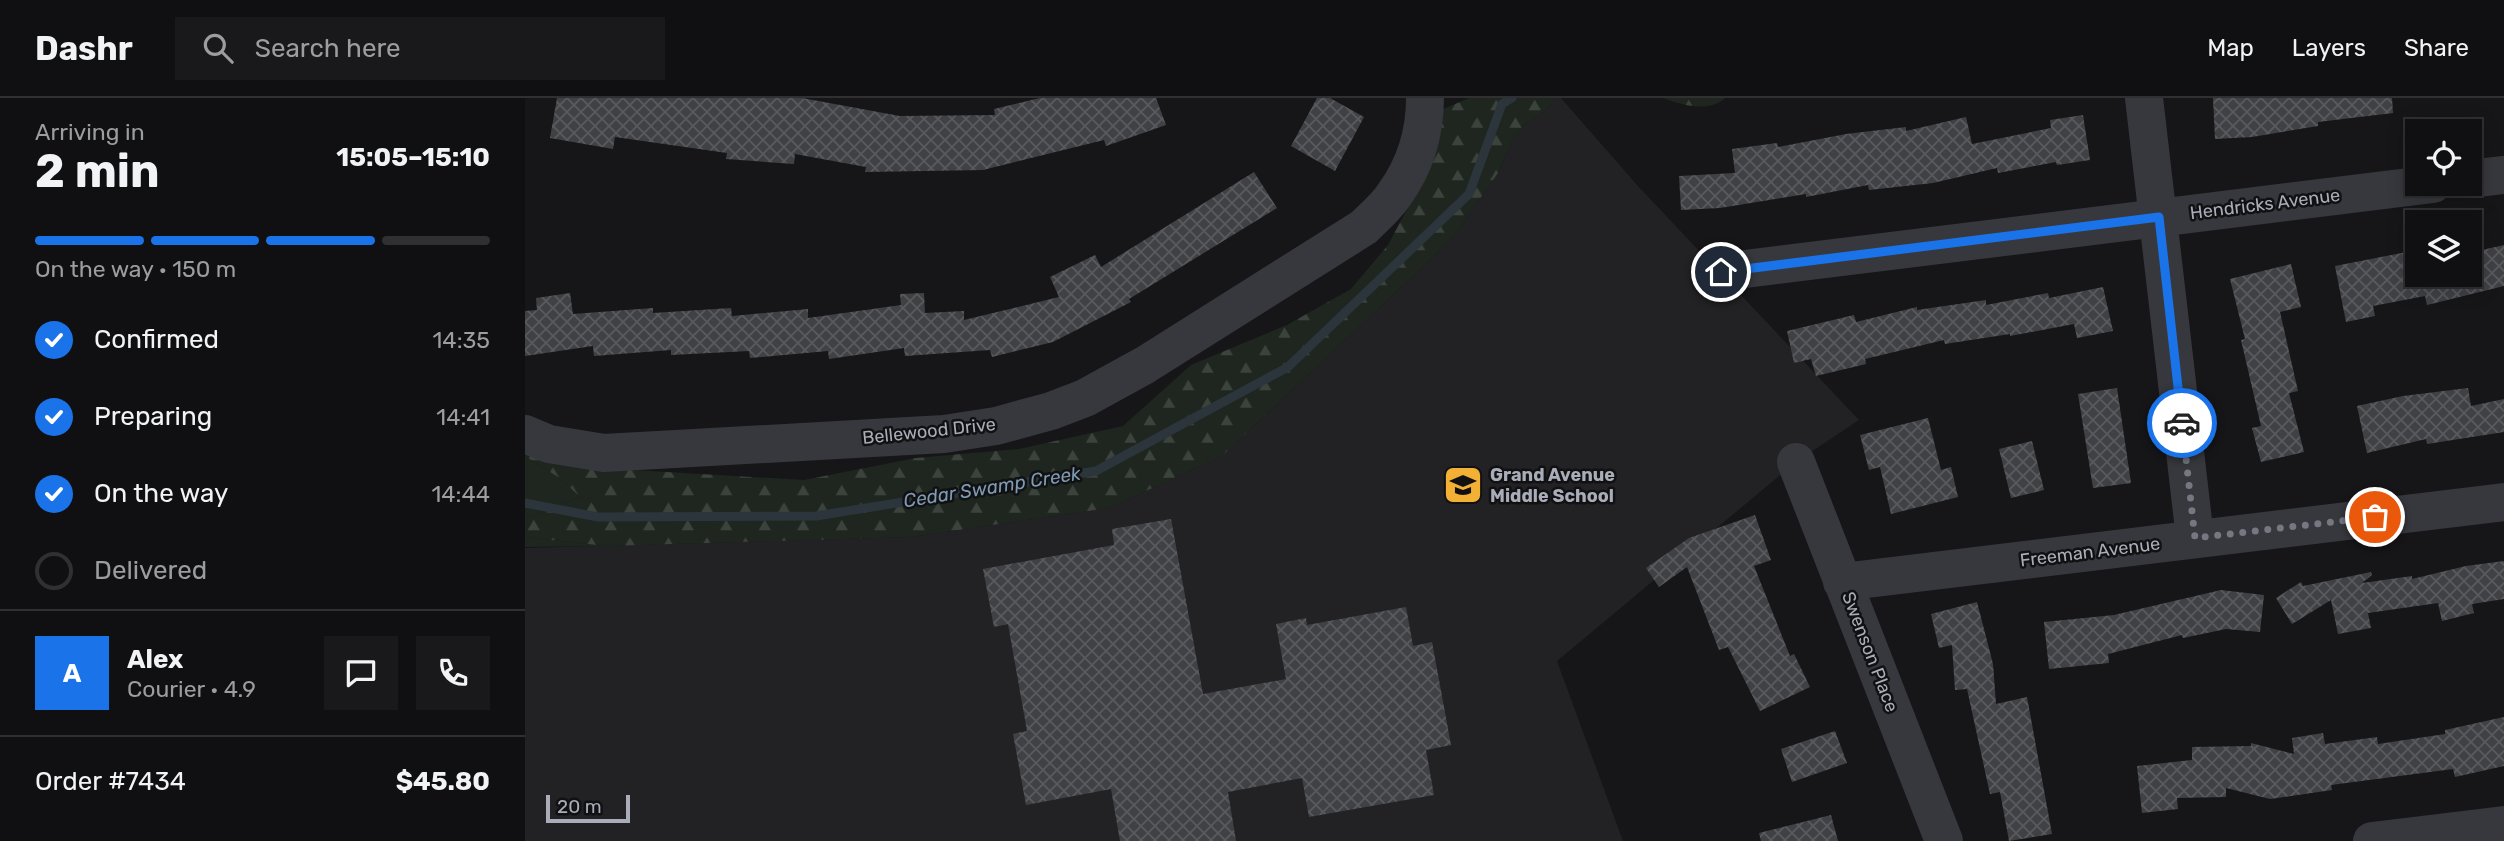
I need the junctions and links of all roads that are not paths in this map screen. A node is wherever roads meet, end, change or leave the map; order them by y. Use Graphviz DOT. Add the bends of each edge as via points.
graph roads {
  1 [pos="2144,98"];
  2 [pos="1425,108"];
  3 [pos="2504,175"];
  4 [pos="2482,178"];
  5 [pos="2405,187"];
  6 [pos="2159,217"];
  7 [pos="1721,272"];
  8 [pos="525,435"];
  9 [pos="1796,463"];
  10 [pos="2504,502"];
  11 [pos="2195,538"];
  12 [pos="1842,582"];
  13 [pos="2504,825"];
  14 [pos="1944,841"];
  15 [pos="2372,841"];
  1 -- 6 [label="street"];
  2 -- 8 [label="street, Bellewood Drive" via="1418,150 1394,196 1364,227 1145,365 1051,411 996,426 944,433 604,453"];
  3 -- 4 [label="street"];
  5 -- 6 [label="street, Hendricks Avenue"];
  6 -- 7 [label="street, Hendricks Avenue"];
  6 -- 11 [label="street"];
  9 -- 12 [label="street, Swenson Place"];
  10 -- 11 [label="street, Freeman Avenue"];
  11 -- 12 [label="street, Freeman Avenue"];
  12 -- 14 [label="street, Swenson Place"];
  13 -- 15 [label="street"];
}
